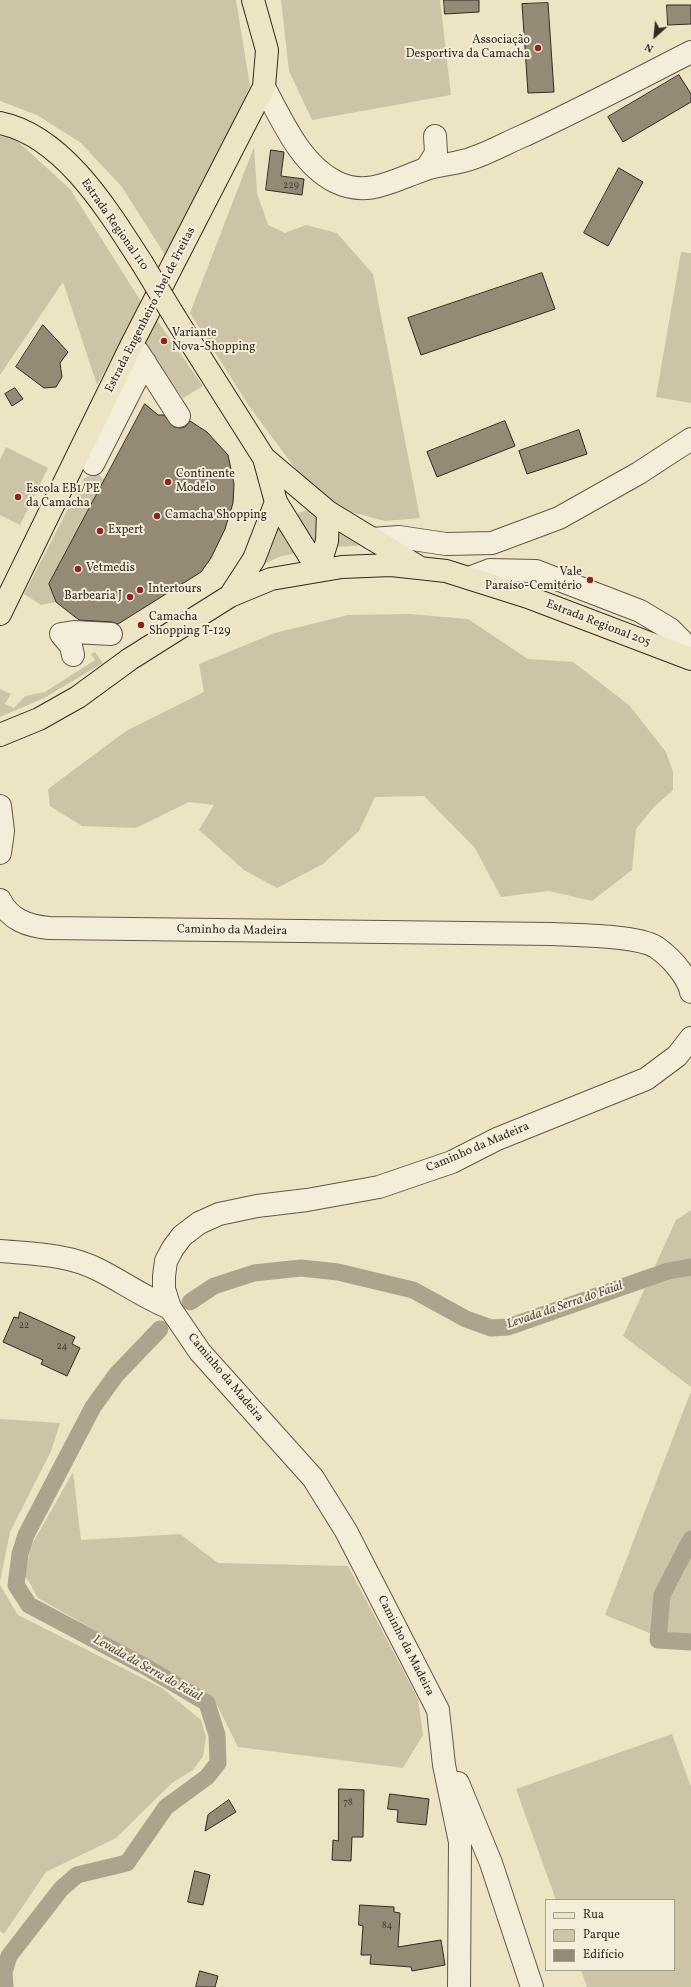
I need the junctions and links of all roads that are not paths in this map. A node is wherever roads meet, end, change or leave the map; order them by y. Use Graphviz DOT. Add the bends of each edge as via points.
graph roads {
  1 [pos="253,0"];
  2 [pos="691,52"];
  3 [pos="264,87"];
  4 [pos="0,123"];
  5 [pos="435,136"];
  6 [pos="426,169"];
  7 [pos="132,344"];
  8 [pos="145,362"];
  9 [pos="179,416"];
  10 [pos="691,439"];
  11 [pos="264,458"];
  12 [pos="92,467"];
  13 [pos="276,502"];
  14 [pos="321,507"];
  15 [pos="372,539"];
  16 [pos="420,567"];
  17 [pos="318,570"];
  18 [pos="469,578"];
  19 [pos="230,596"];
  20 [pos="0,614"];
  21 [pos="111,634"];
  22 [pos="691,650"];
  23 [pos="73,655"];
  24 [pos="691,659"];
  25 [pos="0,735"];
  26 [pos="0,806"];
  27 [pos="0,853"];
  28 [pos="0,900"];
  29 [pos="691,992"];
  30 [pos="691,1038"];
  31 [pos="0,1251"];
  32 [pos="170,1308"];
  33 [pos="444,1765"];
  34 [pos="459,1987"];
  35 [pos="532,1987"];
  1 -- 3 [label="main road, Estrada Engenheiro Abel de Freitas" via="267,50"];
  2 -- 6 [label="street" via="473,159"];
  3 -- 6 [label="street" via="295,143 315,167 336,182 355,188 375,188"];
  3 -- 7 [label="main road, Estrada Engenheiro Abel de Freitas"];
  4 -- 11 [label="main road, Estrada Regional 110, bridge" via="33,136 59,153 83,178 108,210"];
  5 -- 6 [label="street" via="436,153"];
  7 -- 8 [label="street"];
  7 -- 12 [label="main road, Estrada Engenheiro Abel de Freitas"];
  8 -- 9 [label="street"];
  8 -- 12 [label="street"];
  10 -- 15 [label="street" via="639,473 559,518 492,543 446,544 399,536"];
  11 -- 13 [label="main road, Estrada Regional 110"];
  11 -- 14 [label="main road, Estrada Regional 110"];
  12 -- 20 [label="main road, Estrada Engenheiro Abel de Freitas"];
  13 -- 14 [label="main road"];
  13 -- 17 [label="main road, Estrada Regional 110"];
  13 -- 19 [label="main road" via="254,559"];
  14 -- 15 [label="main road, Estrada Regional 110"];
  14 -- 17 [label="main road" via="328,541"];
  15 -- 16 [label="main road, Estrada Regional 110"];
  16 -- 17 [label="main road, Estrada Regional 205" via="391,565"];
  16 -- 18 [label="main road, Estrada Regional 205"];
  17 -- 19 [label="main road, Estrada Regional 205" via="270,579"];
  18 -- 22 [label="street" via="490,570 536,571 640,611 670,629"];
  18 -- 24 [label="main road, Estrada Regional 205" via="528,597"];
  19 -- 25 [label="main road, Estrada Regional 205" via="130,659 78,697 38,719"];
  21 -- 23 [label="street" via="61,634 71,646"];
  26 -- 27 [label="street" via="3,831"];
  28 -- 29 [label="street, Caminho da Madeira" via="18,919 31,926 49,928 552,934 612,937 655,947 676,964 686,978"];
  30 -- 32 [label="street, Caminho da Madeira" via="677,1056 646,1079 497,1139 452,1162 379,1187 257,1206 219,1214 198,1222 172,1248 166,1261 164,1289"];
  31 -- 32 [label="street" via="56,1255 98,1269 154,1302"];
  32 -- 33 [label="street, Caminho da Madeira" via="200,1352 313,1478 346,1532 438,1710"];
  33 -- 34 [label="street, Caminho da Madeira" via="460,1842"];
  33 -- 35 [label="street" via="457,1780 491,1863"];
}
